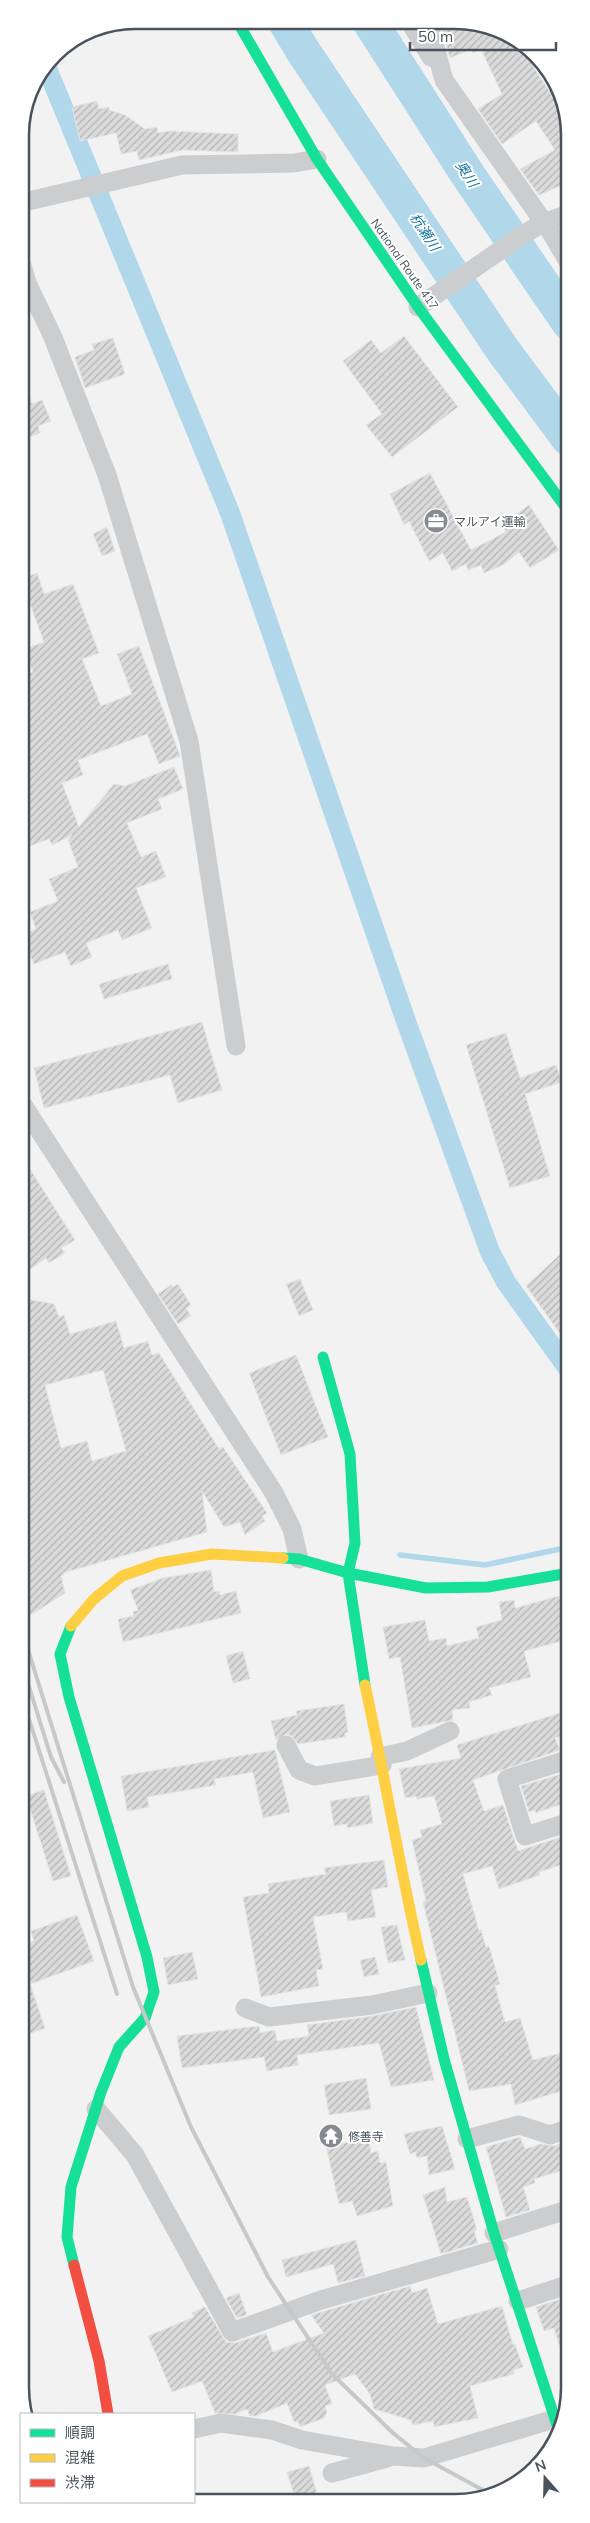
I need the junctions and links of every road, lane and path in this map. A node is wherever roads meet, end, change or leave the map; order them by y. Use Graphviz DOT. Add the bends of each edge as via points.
graph roads {
  1 [pos="241,29"];
  2 [pos="414,29"];
  3 [pos="430,29"];
  4 [pos="444,80"];
  5 [pos="317,159"];
  6 [pos="29,201"];
  7 [pos="561,217"];
  8 [pos="543,223"];
  9 [pos="561,249"];
  10 [pos="29,287"];
  11 [pos="425,301"];
  12 [pos="561,500"];
  13 [pos="236,1046"];
  14 [pos="29,1114"];
  15 [pos="323,1357"];
  16 [pos="299,1559"];
  17 [pos="348,1573"];
  18 [pos="561,1575"];
  19 [pos="450,1731"];
  20 [pos="286,1744"];
  21 [pos="381,1761"];
  22 [pos="561,1762"];
  23 [pos="561,1825"];
  24 [pos="428,1993"];
  25 [pos="246,2008"];
  26 [pos="96,2108"];
  27 [pos="561,2131"];
  28 [pos="467,2139"];
  29 [pos="561,2213"];
  30 [pos="496,2241"];
  31 [pos="561,2287"];
  32 [pos="518,2301"];
  33 [pos="108,2413"];
  34 [pos="556,2422"];
  35 [pos="195,2429"];
  36 [pos="393,2456"];
  37 [pos="332,2473"];
  1 -- 5 [label="main road, National Route 417"];
  2 -- 4 [label="street"];
  3 -- 4 [label="street"];
  4 -- 8 [label="street"];
  5 -- 6 [label="street" via="182,165"];
  5 -- 11 [label="main road, National Route 417"];
  7 -- 8 [label="street"];
  8 -- 9 [label="street"];
  8 -- 11 [label="street"];
  10 -- 13 [label="street" via="52,335 107,475 189,741"];
  11 -- 12 [label="main road, National Route 417"];
  14 -- 16 [label="street" via="274,1493 292,1529"];
  15 -- 17 [label="main road" via="350,1454 354,1543"];
  16 -- 17 [label="main road"];
  16 -- 26 [label="main road" via="212,1554 160,1563 122,1576 94,1599 70,1628 60,1654 69,1697 147,1958 154,1992 145,2018 119,2047"];
  17 -- 18 [label="main road" via="426,1588 488,1587"];
  17 -- 21 [label="main road" via="364,1680"];
  19 -- 21 [label="street"];
  20 -- 21 [label="street" via="299,1770 315,1776"];
  21 -- 24 [label="main road"];
  22 -- 23 [label="street" via="507,1779 525,1836"];
  24 -- 25 [label="street" via="372,2005 269,2017"];
  24 -- 28 [label="main road"];
  26 -- 30 [label="street" via="135,2155 232,2332"];
  26 -- 33 [label="main road" via="71,2187 67,2237 100,2361"];
  27 -- 28 [label="street" via="550,2135 519,2125"];
  28 -- 30 [label="main road"];
  29 -- 30 [label="street"];
  30 -- 32 [label="main road"];
  31 -- 32 [label="street"];
  32 -- 34 [label="main road"];
  34 -- 36 [label="street" via="424,2458"];
  35 -- 36 [label="street" via="221,2423 272,2430 302,2440"];
  36 -- 37 [label="street"];
}
